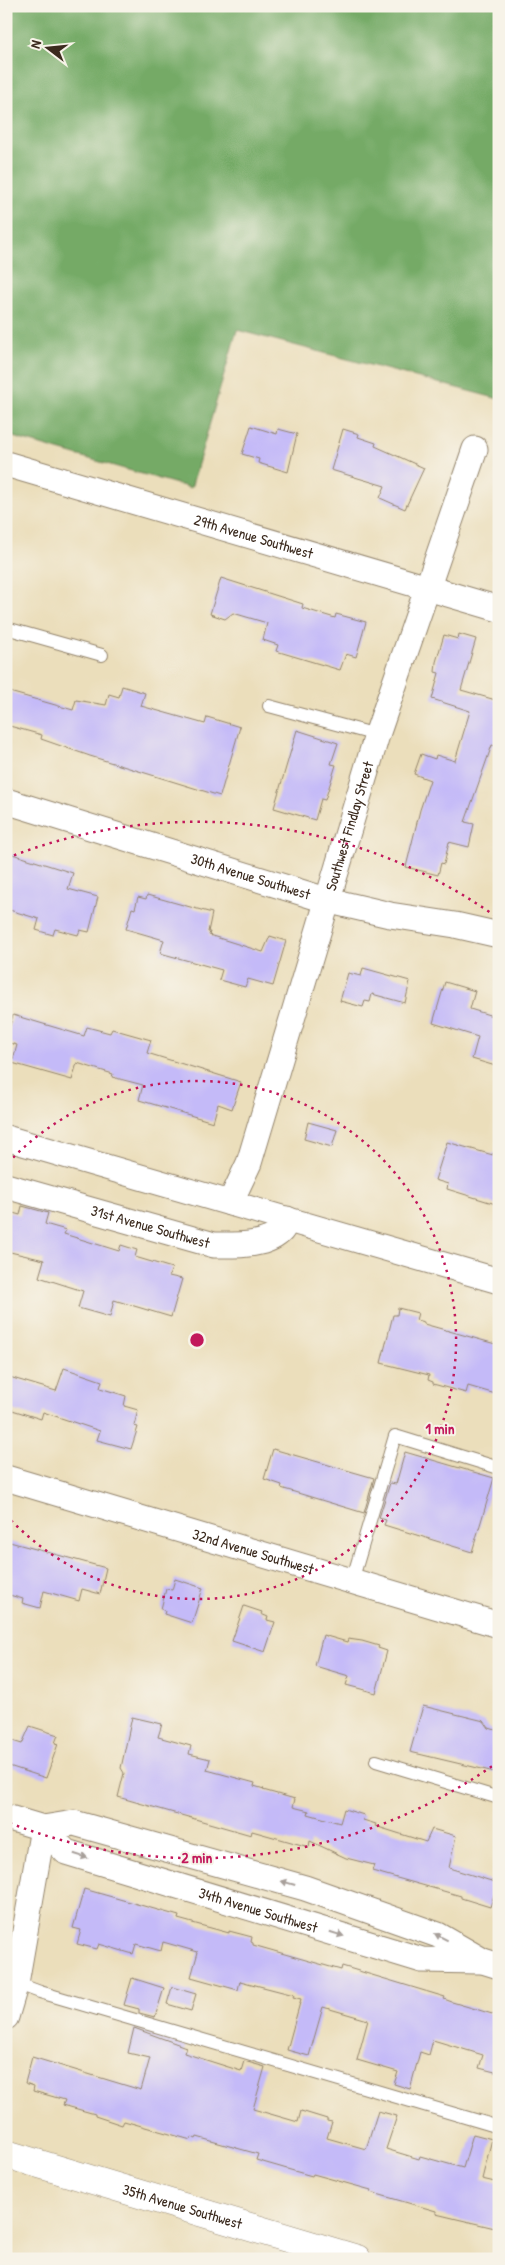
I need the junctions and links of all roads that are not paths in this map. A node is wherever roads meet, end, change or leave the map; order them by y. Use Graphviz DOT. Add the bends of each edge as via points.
graph roads {
  1 [pos="474,449"];
  2 [pos="6,464"];
  3 [pos="426,588"];
  4 [pos="499,609"];
  5 [pos="6,628"];
  6 [pos="102,655"];
  7 [pos="269,706"];
  8 [pos="377,735"];
  9 [pos="6,801"];
  10 [pos="326,900"];
  11 [pos="499,935"];
  12 [pos="6,1138"];
  13 [pos="6,1186"];
  14 [pos="230,1203"];
  15 [pos="287,1219"];
  16 [pos="499,1281"];
  17 [pos="499,1468"];
  18 [pos="6,1478"];
  19 [pos="352,1581"];
  20 [pos="499,1625"];
  21 [pos="376,1761"];
  22 [pos="499,1798"];
  23 [pos="6,1817"];
  24 [pos="43,1828"];
  25 [pos="491,1963"];
  26 [pos="11,1981"];
  27 [pos="6,2017"];
  28 [pos="499,2128"];
  29 [pos="6,2154"];
  30 [pos="357,2259"];
  1 -- 3 [label="street, Southwest Findlay Street"];
  2 -- 3 [label="street, 29th Avenue Southwest"];
  3 -- 4 [label="street, 29th Avenue Southwest"];
  3 -- 8 [label="street, Southwest Findlay Street"];
  5 -- 6 [label="lane"];
  7 -- 8 [label="lane"];
  8 -- 10 [label="street, Southwest Findlay Street"];
  9 -- 10 [label="street, 30th Avenue Southwest"];
  10 -- 11 [label="street, 30th Avenue Southwest"];
  10 -- 14 [label="street, Southwest Findlay Street" via="249,1163"];
  12 -- 14 [label="street"];
  13 -- 15 [label="street, 31st Avenue Southwest" via="214,1245 240,1245 267,1239 282,1230"];
  14 -- 15 [label="street"];
  15 -- 16 [label="street"];
  17 -- 19 [label="lane" via="395,1436"];
  18 -- 19 [label="street, 32nd Avenue Southwest"];
  19 -- 20 [label="street, 32nd Avenue Southwest"];
  21 -- 22 [label="lane"];
  23 -- 24 [label="street, 34th Avenue Southwest"];
  25 -- 24 [label="street, 34th Avenue Southwest, one-way" via="438,1935 305,1888 74,1823"];
  24 -- 25 [label="street, 34th Avenue Southwest, one-way" via="66,1852 422,1960"];
  24 -- 26 [label="street"];
  26 -- 27 [label="street"];
  26 -- 28 [label="lane"];
  29 -- 30 [label="main road, 35th Avenue Southwest"];
}
